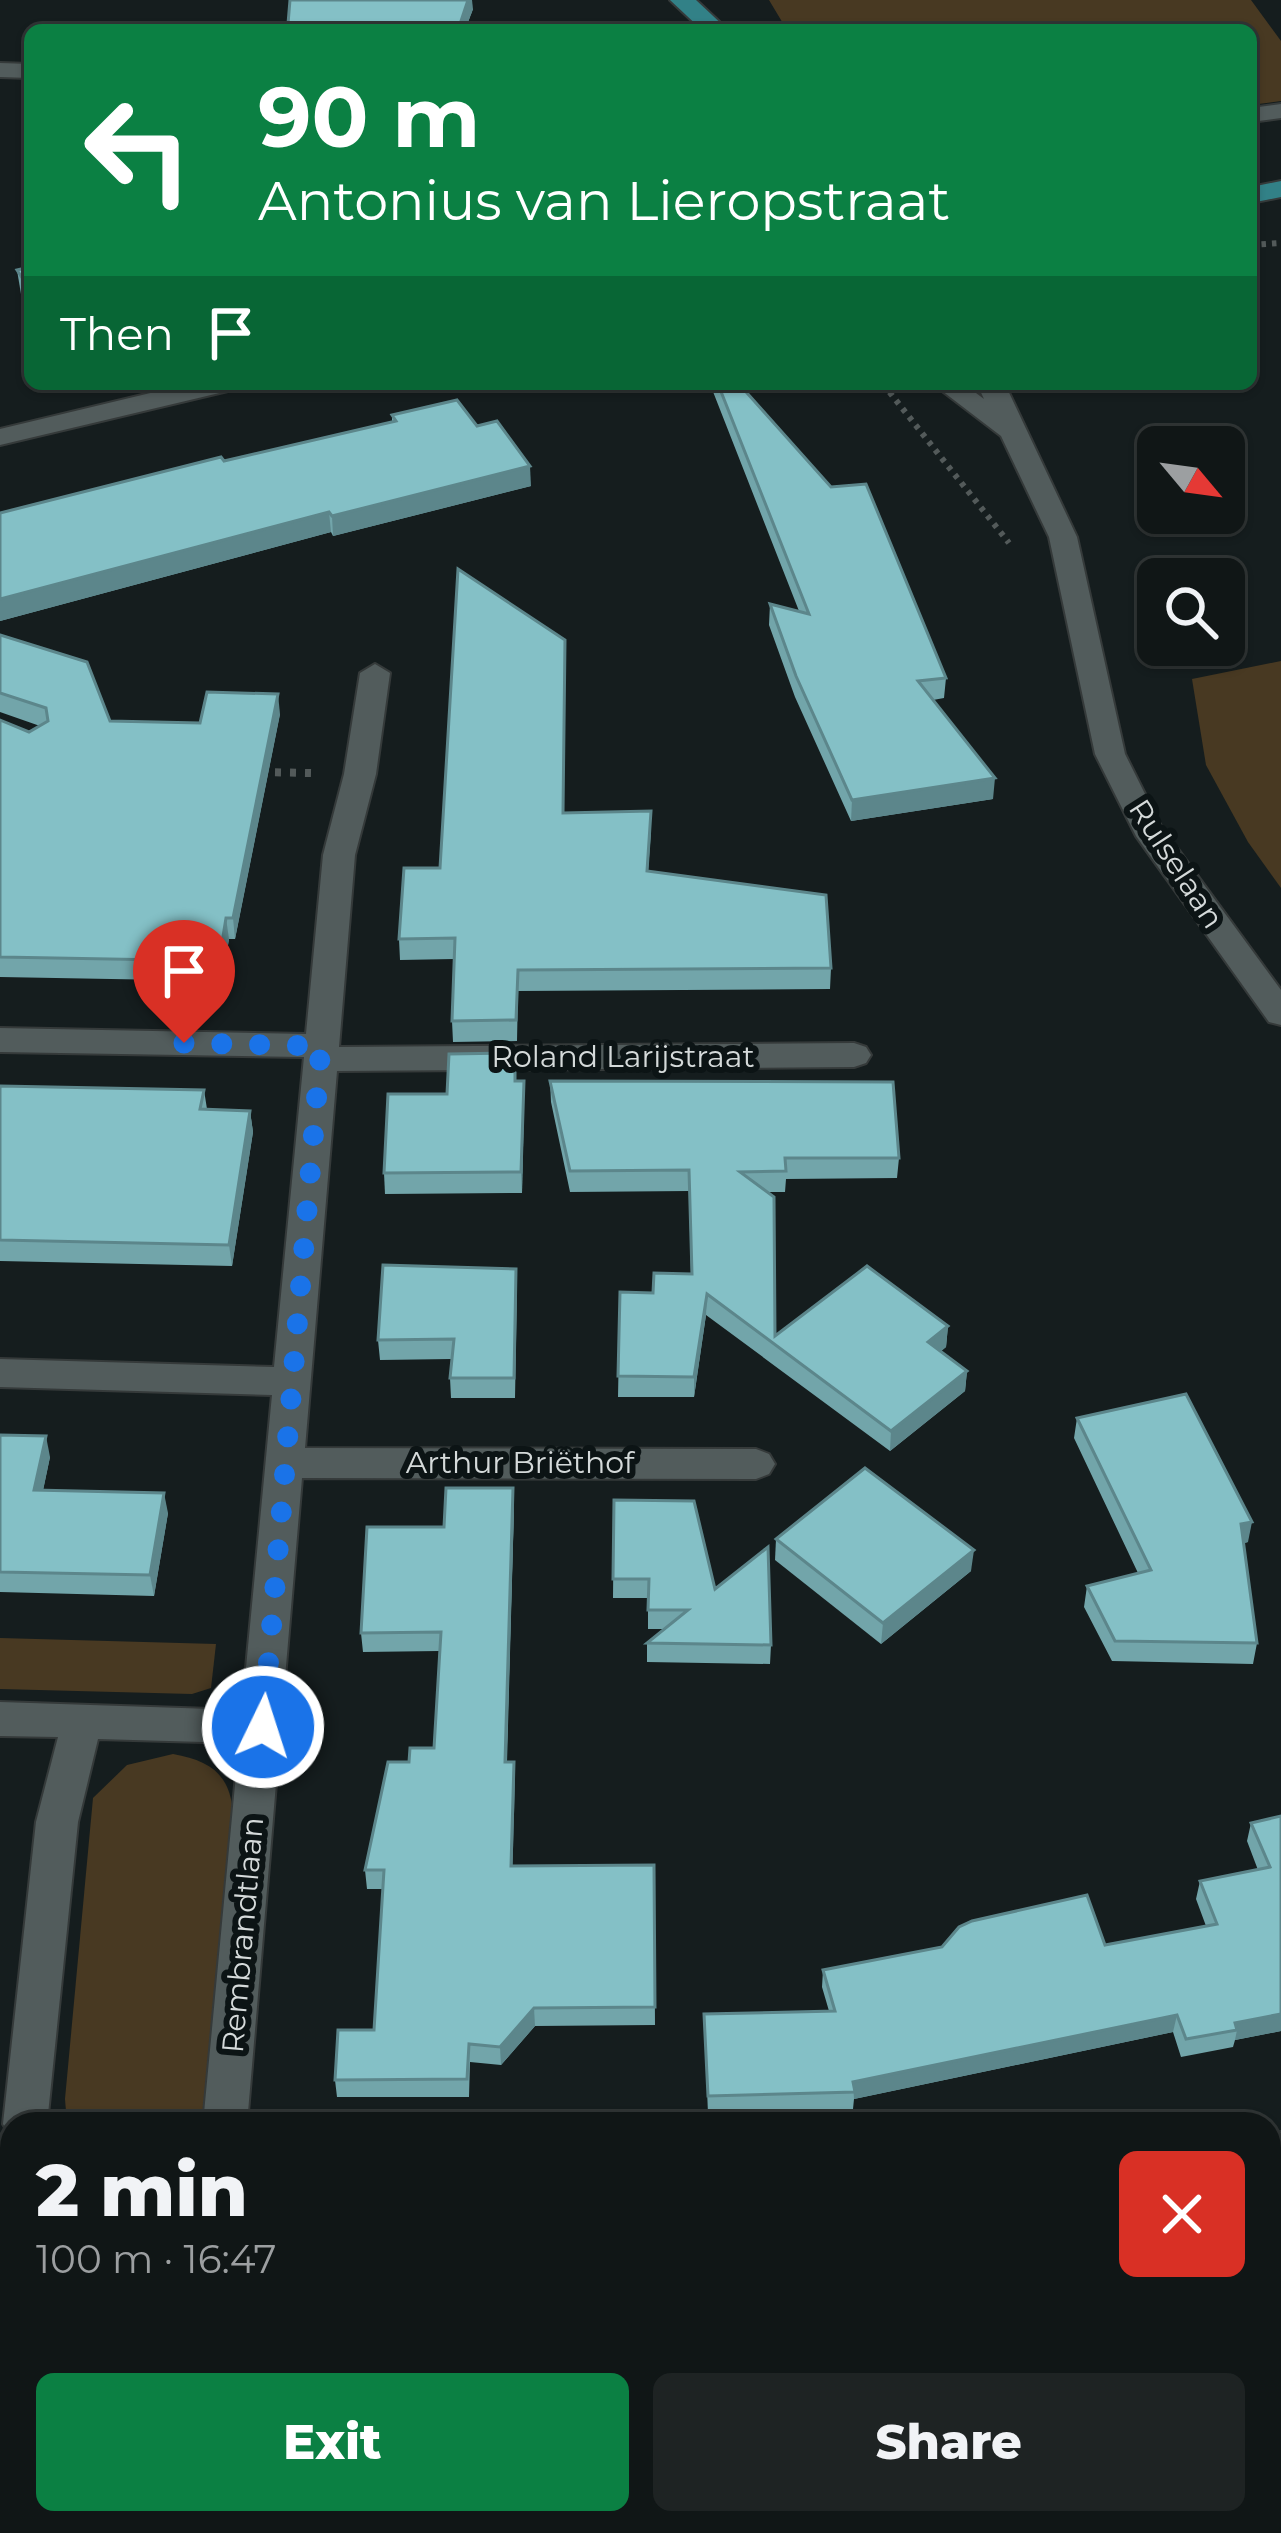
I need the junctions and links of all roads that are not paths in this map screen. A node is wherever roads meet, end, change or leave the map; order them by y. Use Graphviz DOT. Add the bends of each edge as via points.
graph roads {
  1 [pos="682,0"];
  2 [pos="709,24"];
  3 [pos="127,390"];
  4 [pos="196,390"];
  5 [pos="955,390"];
  6 [pos="994,390"];
  7 [pos="98,413"];
  8 [pos="1008,429"];
  9 [pos="0,436"];
  10 [pos="375,673"];
  11 [pos="1281,1014"];
  12 [pos="0,1040"];
  13 [pos="321,1052"];
  14 [pos="854,1055"];
  15 [pos="0,1372"];
  16 [pos="292,1382"];
  17 [pos="284,1463"];
  18 [pos="756,1464"];
  19 [pos="0,1719"];
  20 [pos="82,1722"];
  21 [pos="263,1727"];
  22 [pos="26,2112"];
  23 [pos="226,2112"];
  1 -- 2 [label="main road"];
  3 -- 7 [label="street"];
  4 -- 7 [label="street"];
  5 -- 8 [label="street, Rulselaan"];
  6 -- 8 [label="street, Rulselaan"];
  7 -- 9 [label="street"];
  8 -- 11 [label="street, Rulselaan" via="1063,537 1110,754 1147,829"];
  10 -- 13 [label="street, Rembrandtlaan" via="339,855"];
  12 -- 13 [label="street, Roland Larijstraat"];
  13 -- 14 [label="street, Roland Larijstraat"];
  13 -- 16 [label="street, Rembrandtlaan"];
  15 -- 16 [label="street"];
  16 -- 17 [label="street, Rembrandtlaan"];
  17 -- 18 [label="street, Arthur Briëthof"];
  17 -- 21 [label="street, Rembrandtlaan"];
  19 -- 20 [label="street"];
  20 -- 21 [label="street"];
  20 -- 22 [label="street" via="56,1822"];
  21 -- 23 [label="street, Rembrandtlaan"];
}
